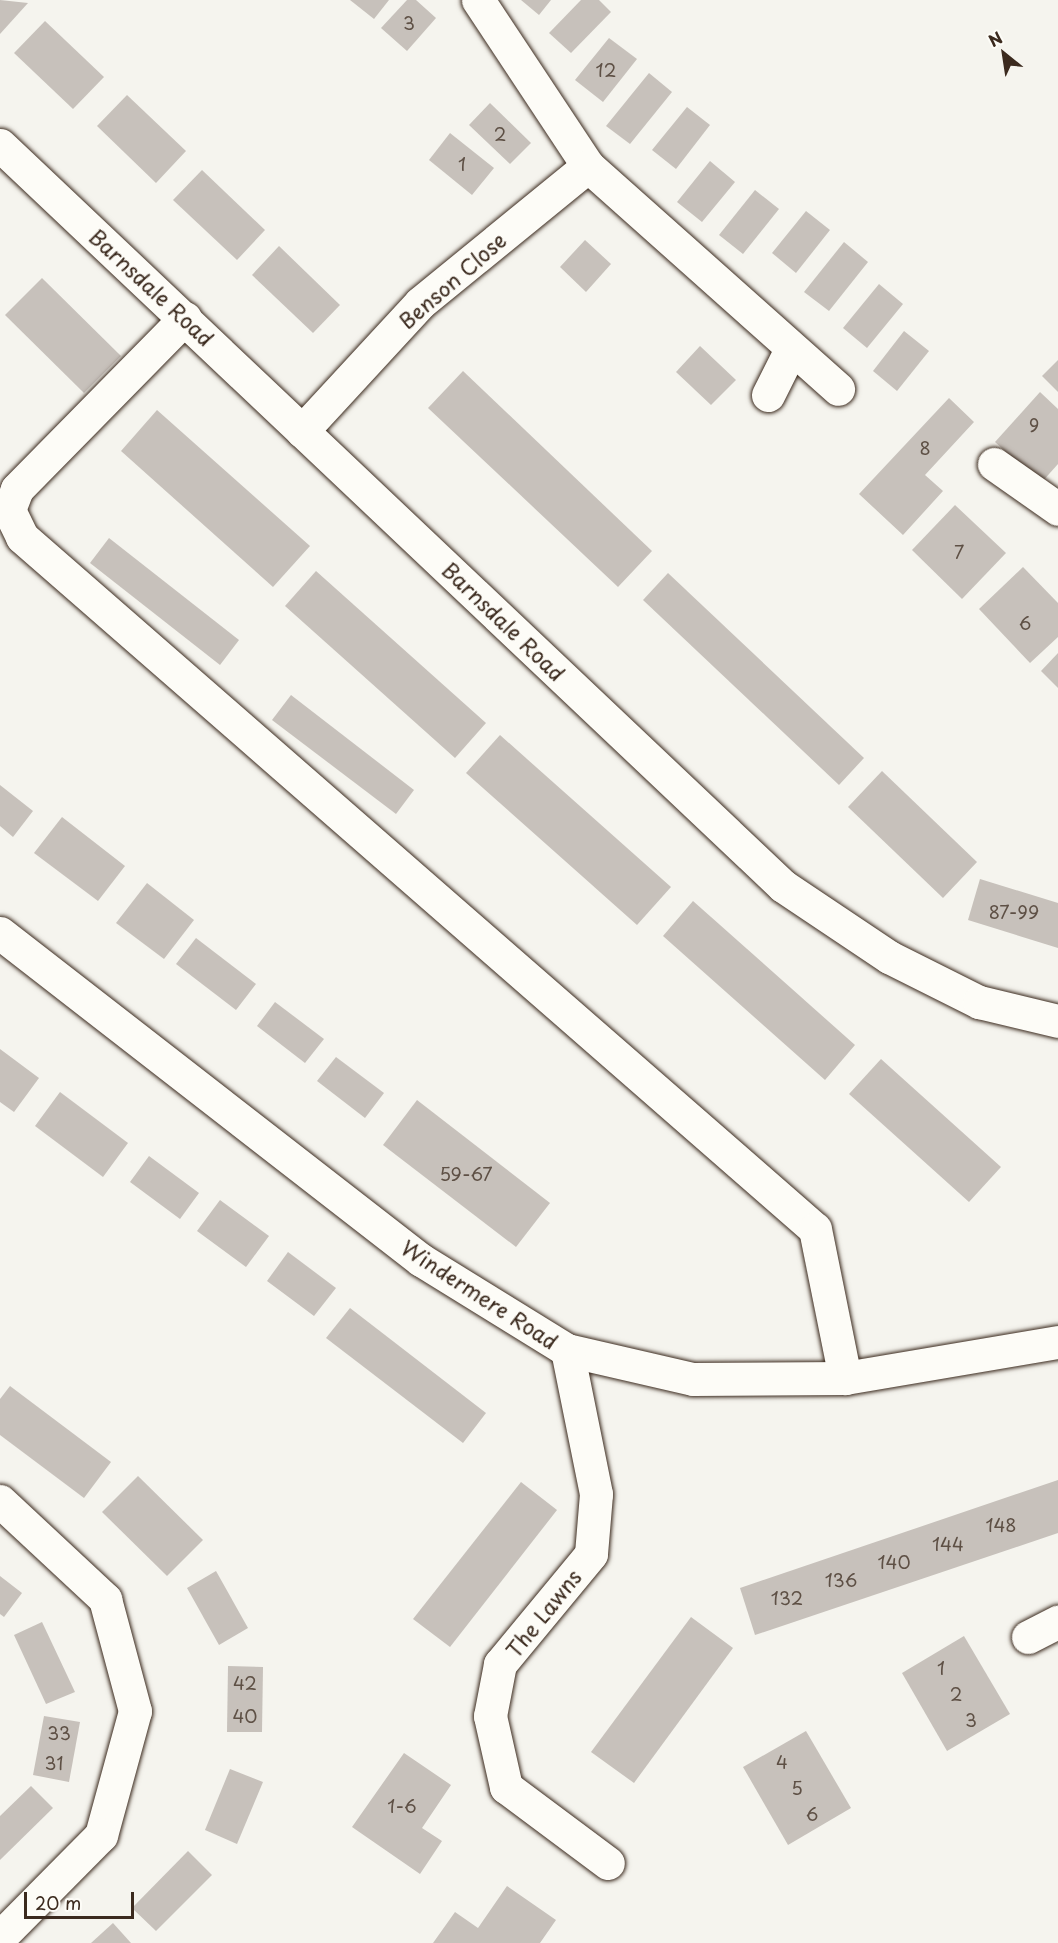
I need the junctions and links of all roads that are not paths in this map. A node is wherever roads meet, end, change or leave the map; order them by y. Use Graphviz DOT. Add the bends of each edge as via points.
graph roads {
  1 [pos="478,0"];
  2 [pos="0,145"];
  3 [pos="588,166"];
  4 [pos="185,318"];
  5 [pos="791,349"];
  6 [pos="838,389"];
  7 [pos="768,394"];
  8 [pos="302,431"];
  9 [pos="994,464"];
  10 [pos="1058,509"];
  11 [pos="0,933"];
  12 [pos="1058,1021"];
  13 [pos="1058,1342"];
  14 [pos="567,1350"];
  15 [pos="845,1378"];
  16 [pos="0,1501"];
  17 [pos="1058,1622"];
  18 [pos="1028,1637"];
  19 [pos="608,1863"];
  20 [pos="0,1937"];
  1 -- 3 [label="street"];
  2 -- 4 [label="street, Barnsdale Road"];
  3 -- 5 [label="street"];
  3 -- 8 [label="street, Benson Close" via="420,303"];
  4 -- 8 [label="street, Barnsdale Road"];
  4 -- 15 [label="street" via="17,489 9,510 22,537 815,1229"];
  5 -- 6 [label="street"];
  5 -- 7 [label="street"];
  8 -- 12 [label="street, Barnsdale Road" via="783,886 889,957 979,1002"];
  9 -- 10 [label="street"];
  11 -- 14 [label="street, Windermere Road" via="421,1260"];
  13 -- 15 [label="street, Windermere Road"];
  14 -- 15 [label="street, Windermere Road" via="693,1379"];
  14 -- 19 [label="street, The Lawns" via="596,1494 591,1554 500,1664 490,1716 506,1787"];
  16 -- 20 [label="street" via="105,1599 135,1711 101,1835"];
  17 -- 18 [label="street"];
}
